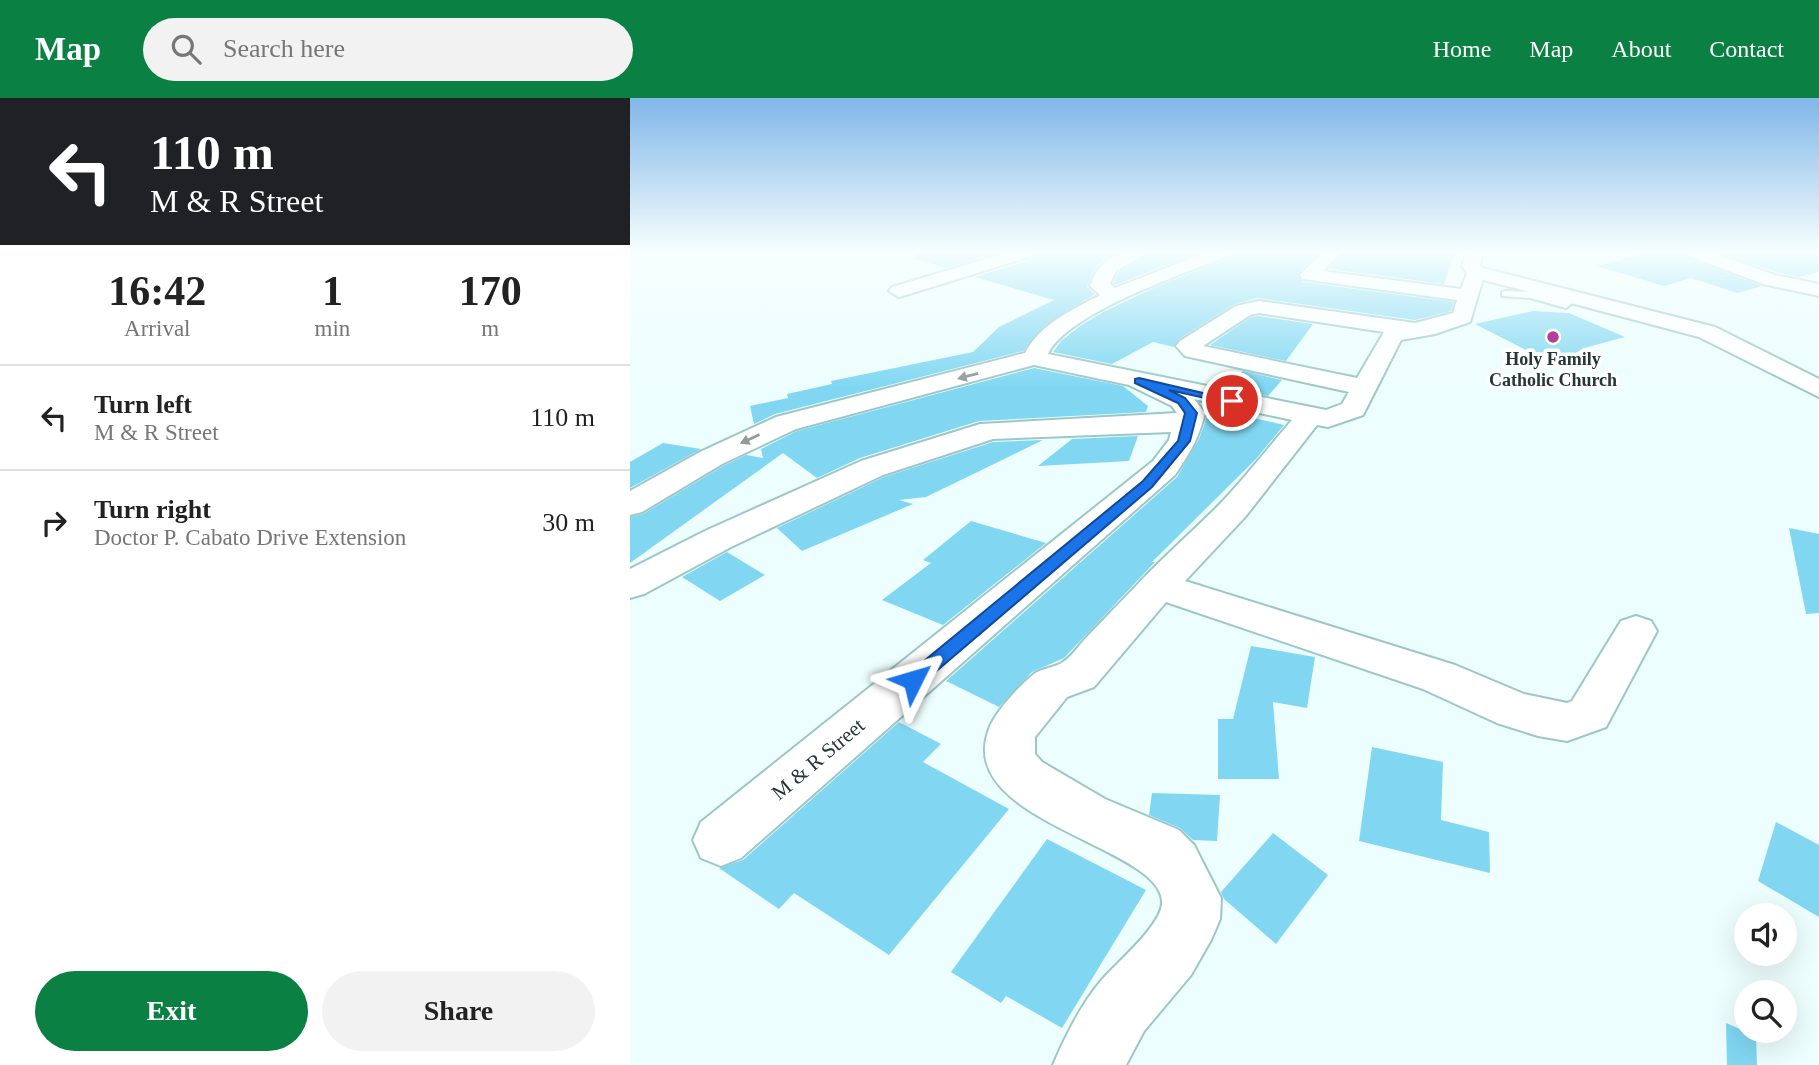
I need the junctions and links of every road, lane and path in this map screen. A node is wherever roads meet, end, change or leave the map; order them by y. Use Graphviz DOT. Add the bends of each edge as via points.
graph roads {
  1 [pos="1111,297"];
  2 [pos="1469,297"];
  3 [pos="1539,297"];
  4 [pos="1575,297"];
  5 [pos="1411,329"];
  6 [pos="1034,358"];
  7 [pos="1791,375"];
  8 [pos="1819,378"];
  9 [pos="1139,381"];
  10 [pos="1364,388"];
  11 [pos="1819,389"];
  12 [pos="1310,416"];
  13 [pos="1189,423"];
  14 [pos="630,505"];
  15 [pos="630,585"];
  16 [pos="1158,586"];
  17 [pos="1636,631"];
  18 [pos="721,840"];
  19 [pos="1088,1065"];
  1 -- 6 [label="street" via="1056,329 1043,340"];
  2 -- 5 [label="street" via="1462,317"];
  3 -- 4 [label="lane" via="1566,304"];
  4 -- 7 [label="street" via="1707,332"];
  5 -- 10 [label="street" via="1392,336"];
  5 -- 10 [label="street" via="1259,307 1243,310 1188,346"];
  6 -- 9 [label="street"];
  6 -- 14 [label="street, one-way" via="786,423 711,458"];
  7 -- 8 [label="street"];
  7 -- 11 [label="street"];
  9 -- 12 [label="street"];
  9 -- 13 [label="street" via="1181,400 1191,413"];
  10 -- 12 [label="street" via="1353,409 1328,419"];
  12 -- 16 [label="street" via="1233,510"];
  13 -- 15 [label="street" via="990,430 872,468"];
  13 -- 18 [label="street, M & R Street" via="1184,441 1148,484"];
  16 -- 17 [label="street" via="1439,677 1538,718 1567,722 1589,714"];
  16 -- 19 [label="street" via="1079,676 1051,685 1012,730 1009,744 1011,762 1024,778 1086,816 1159,849 1174,864 1191,898 1190,919 1121,1008"];
}
